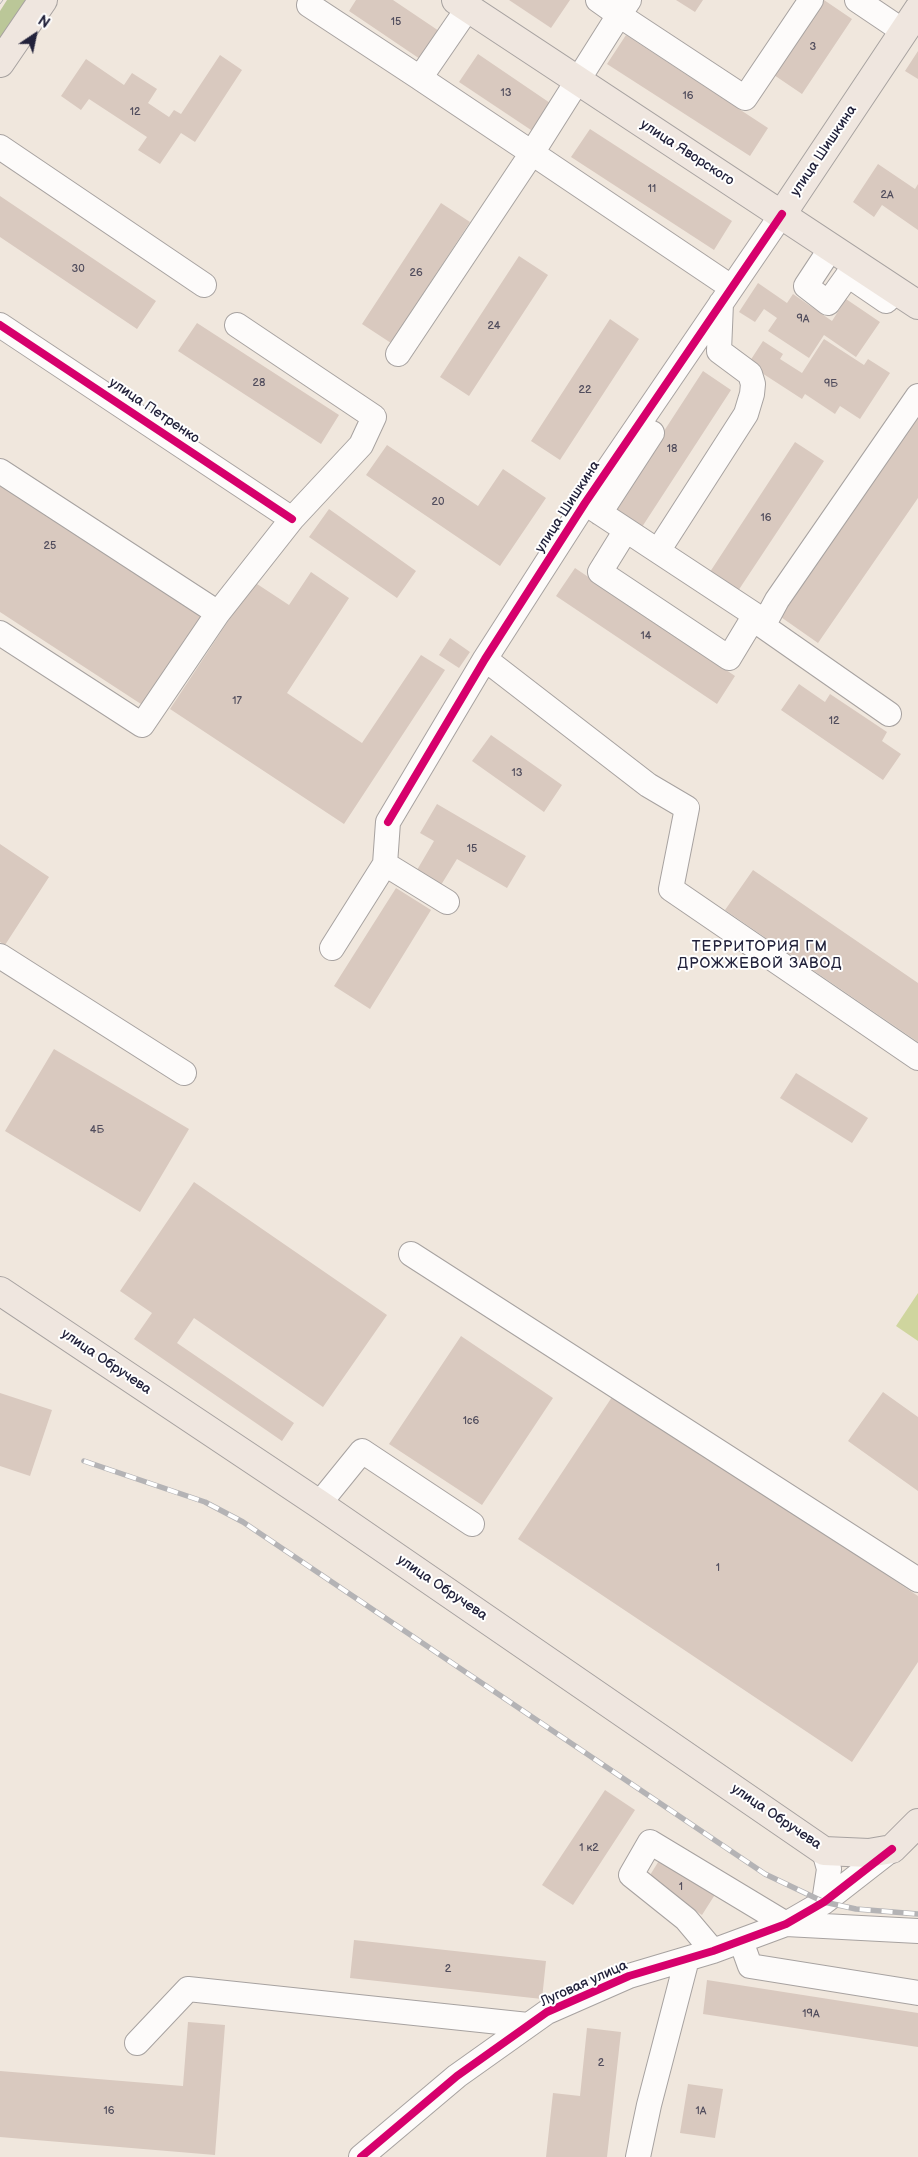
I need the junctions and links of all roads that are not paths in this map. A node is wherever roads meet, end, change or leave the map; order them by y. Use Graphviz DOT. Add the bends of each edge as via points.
graph roads {
  1 [pos="43,0"];
  2 [pos="598,0"];
  3 [pos="811,0"];
  4 [pos="856,0"];
  5 [pos="308,2"];
  6 [pos="462,4"];
  7 [pos="624,7"];
  8 [pos="911,20"];
  9 [pos="0,63"];
  10 [pos="420,78"];
  11 [pos="577,81"];
  12 [pos="0,147"];
  13 [pos="532,153"];
  14 [pos="782,214"];
  15 [pos="831,248"];
  16 [pos="204,285"];
  17 [pos="896,291"];
  18 [pos="726,295"];
  19 [pos="918,305"];
  20 [pos="0,325"];
  21 [pos="237,325"];
  22 [pos="719,351"];
  23 [pos="398,354"];
  24 [pos="918,396"];
  25 [pos="0,471"];
  26 [pos="593,508"];
  27 [pos="292,518"];
  28 [pos="626,530"];
  29 [pos="658,551"];
  30 [pos="218,613"];
  31 [pos="759,620"];
  32 [pos="0,633"];
  33 [pos="485,658"];
  34 [pos="890,714"];
  35 [pos="385,864"];
  36 [pos="447,902"];
  37 [pos="332,948"];
  38 [pos="0,956"];
  39 [pos="918,1058"];
  40 [pos="184,1073"];
  41 [pos="411,1254"];
  42 [pos="0,1291"];
  43 [pos="318,1504"];
  44 [pos="472,1524"];
  45 [pos="918,1580"];
  46 [pos="918,1822"];
  47 [pos="892,1849"];
  48 [pos="824,1851"];
  49 [pos="824,1902"];
  50 [pos="786,1924"];
  51 [pos="918,1931"];
  52 [pos="741,1941"];
  53 [pos="713,1951"];
  54 [pos="687,1959"];
  55 [pos="918,1993"];
  56 [pos="528,2025"];
  57 [pos="137,2043"];
  58 [pos="361,2157"];
  59 [pos="638,2157"];
  1 -- 9 [label="main road"];
  2 -- 7 [label="street"];
  3 -- 7 [label="street" via="745,98"];
  4 -- 8 [label="street"];
  5 -- 10 [label="street"];
  6 -- 10 [label="street"];
  6 -- 11 [label="main road, улица Яворского"];
  7 -- 11 [label="street"];
  8 -- 14 [label="main road, улица Шишкина"];
  10 -- 13 [label="street"];
  11 -- 13 [label="street"];
  11 -- 14 [label="main road, улица Яворского"];
  12 -- 16 [label="street"];
  13 -- 18 [label="street"];
  13 -- 23 [label="street"];
  14 -- 15 [label="main road, улица Яворского"];
  14 -- 18 [label="street, улица Шишкина"];
  15 -- 17 [label="main road, улица Яворского"];
  15 -- 17 [label="street" via="806,286 828,303 848,275 886,301"];
  17 -- 19 [label="main road, улица Яворского"];
  18 -- 22 [label="street"];
  18 -- 26 [label="street, улица Шишкина"];
  20 -- 27 [label="street, улица Петренко"];
  21 -- 27 [label="street" via="374,417 355,451"];
  22 -- 26 [label="street" via="698,360"];
  22 -- 29 [label="street" via="750,374 753,384 746,414"];
  24 -- 31 [label="street" via="778,600"];
  25 -- 30 [label="street"];
  26 -- 28 [label="street"];
  26 -- 33 [label="street, улица Шишкина"];
  27 -- 30 [label="street"];
  28 -- 29 [label="street"];
  28 -- 31 [label="street" via="600,572 729,658"];
  29 -- 31 [label="street"];
  30 -- 32 [label="street" via="142,726"];
  31 -- 34 [label="street"];
  33 -- 35 [label="street, улица Шишкина" via="388,822"];
  33 -- 39 [label="street" via="648,785 687,808 671,889"];
  35 -- 36 [label="street"];
  35 -- 37 [label="street"];
  38 -- 40 [label="street"];
  41 -- 45 [label="street"];
  42 -- 43 [label="main road, улица Обручева"];
  43 -- 44 [label="street" via="362,1451"];
  43 -- 48 [label="main road, улица Обручева"];
  46 -- 47 [label="main road"];
  47 -- 48 [label="main road, улица Обручева" via="869,1853"];
  47 -- 49 [label="street, Луговая улица"];
  48 -- 49 [label="street" via="829,1869"];
  49 -- 50 [label="street, Луговая улица"];
  50 -- 51 [label="street"];
  50 -- 52 [label="street, Луговая улица"];
  50 -- 53 [label="street" via="650,1842 631,1875 686,1919"];
  52 -- 53 [label="street, Луговая улица"];
  52 -- 55 [label="street" via="750,1966"];
  53 -- 54 [label="street, Луговая улица"];
  54 -- 56 [label="street, Луговая улица" via="629,1976 547,2012"];
  54 -- 59 [label="street"];
  56 -- 57 [label="street" via="188,1989"];
  56 -- 58 [label="street, Луговая улица" via="458,2076"];
}
